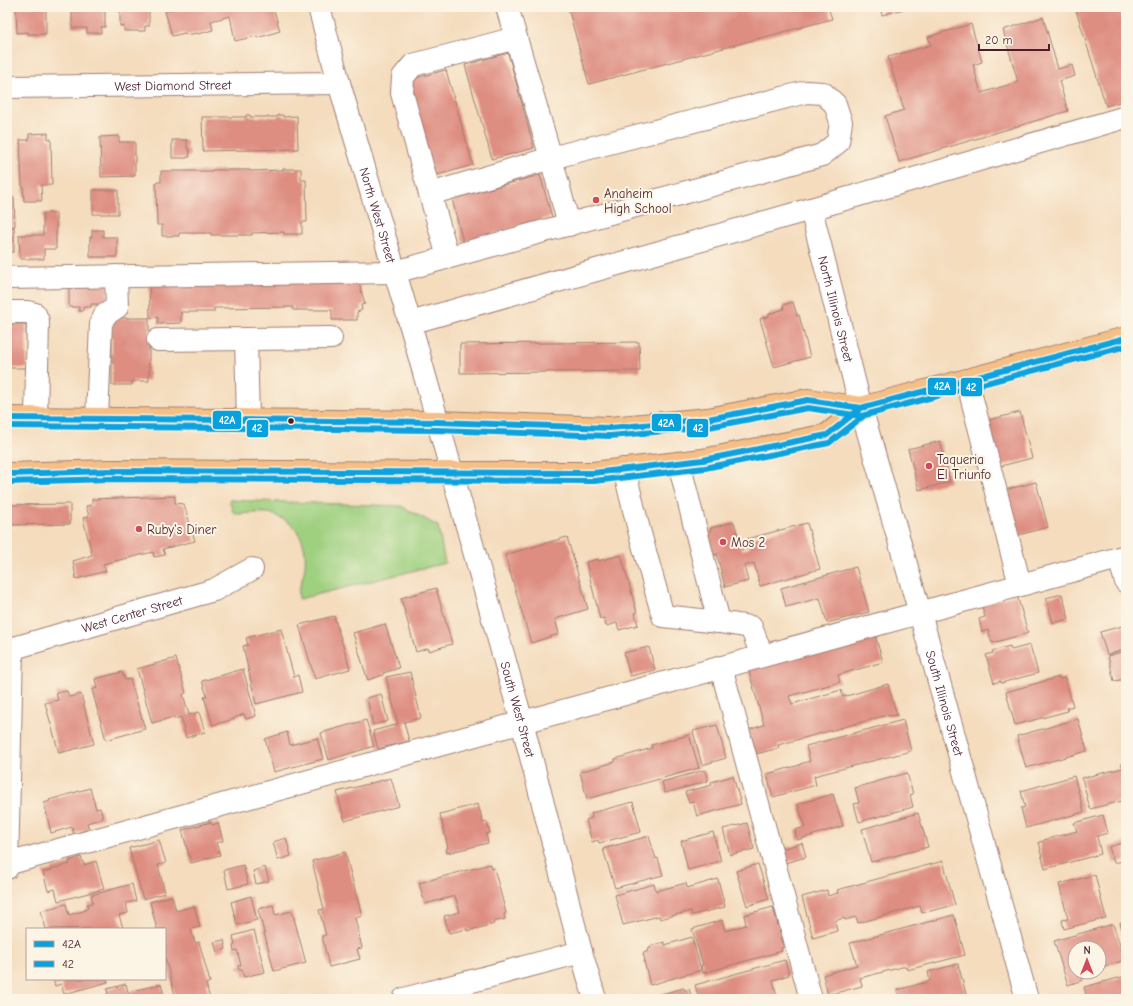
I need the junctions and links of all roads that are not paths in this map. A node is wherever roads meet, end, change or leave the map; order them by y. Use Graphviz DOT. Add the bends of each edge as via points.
graph roads {
  1 [pos="319,7"];
  2 [pos="507,7"];
  3 [pos="516,38"];
  4 [pos="339,83"];
  5 [pos="7,87"];
  6 [pos="1126,117"];
  7 [pos="551,158"];
  8 [pos="430,194"];
  9 [pos="811,209"];
  10 [pos="569,224"];
  11 [pos="448,257"];
  12 [pos="395,272"];
  13 [pos="116,276"];
  14 [pos="7,278"];
  15 [pos="7,312"];
  16 [pos="410,323"];
  17 [pos="331,338"];
  18 [pos="1126,338"];
  19 [pos="246,339"];
  20 [pos="158,340"];
  21 [pos="967,380"];
  22 [pos="861,408"];
  23 [pos="7,418"];
  24 [pos="36,418"];
  25 [pos="98,418"];
  26 [pos="248,420"];
  27 [pos="437,422"];
  28 [pos="679,463"];
  29 [pos="624,469"];
  30 [pos="452,473"];
  31 [pos="7,474"];
  32 [pos="1123,557"];
  33 [pos="252,569"];
  34 [pos="1126,582"];
  35 [pos="1020,585"];
  36 [pos="920,613"];
  37 [pos="719,622"];
  38 [pos="9,649"];
  39 [pos="762,656"];
  40 [pos="721,667"];
  41 [pos="522,722"];
  42 [pos="7,864"];
  43 [pos="7,868"];
  44 [pos="581,952"];
  45 [pos="404,999"];
  46 [pos="595,999"];
  47 [pos="810,999"];
  48 [pos="1027,999"];
  1 -- 4 [label="street, North West Street"];
  2 -- 3 [label="street"];
  3 -- 7 [label="street"];
  3 -- 8 [label="street" via="413,65 403,77 402,92"];
  4 -- 5 [label="street, West Diamond Street"];
  4 -- 12 [label="street, North West Street"];
  6 -- 9 [label="street"];
  7 -- 8 [label="street"];
  7 -- 10 [label="street"];
  7 -- 10 [label="street" via="806,92 823,92 835,104 841,122 838,142 822,155"];
  8 -- 11 [label="street"];
  9 -- 16 [label="street"];
  9 -- 22 [label="street, North Illinois Street"];
  10 -- 11 [label="street"];
  11 -- 12 [label="street"];
  12 -- 13 [label="street"];
  12 -- 16 [label="street, North West Street"];
  13 -- 14 [label="street"];
  13 -- 25 [label="street" via="117,307 105,316 101,324"];
  15 -- 24 [label="street" via="34,314 38,321"];
  16 -- 27 [label="street, North West Street"];
  17 -- 19 [label="street"];
  18 -- 21 [label="main road"];
  19 -- 20 [label="street"];
  19 -- 26 [label="street"];
  21 -- 22 [label="main road"];
  21 -- 35 [label="street"];
  22 -- 27 [label="main road" via="808,400 708,419 610,428"];
  22 -- 28 [label="main road" via="827,436"];
  22 -- 36 [label="street, South Illinois Street"];
  23 -- 24 [label="main road"];
  24 -- 25 [label="main road"];
  25 -- 26 [label="main road"];
  26 -- 27 [label="main road"];
  27 -- 30 [label="street, South West Street"];
  28 -- 29 [label="main road"];
  28 -- 37 [label="street"];
  29 -- 30 [label="main road" via="593,473"];
  29 -- 37 [label="street" via="663,616"];
  30 -- 31 [label="main road"];
  30 -- 41 [label="street, South West Street"];
  32 -- 34 [label="street"];
  32 -- 35 [label="street"];
  33 -- 38 [label="street, West Center Street" via="214,590"];
  35 -- 36 [label="street"];
  36 -- 39 [label="street"];
  36 -- 48 [label="street, South Illinois Street"];
  37 -- 39 [label="street" via="751,627"];
  38 -- 42 [label="street"];
  39 -- 40 [label="street"];
  40 -- 41 [label="street"];
  40 -- 47 [label="street"];
  41 -- 42 [label="street"];
  41 -- 44 [label="street, South West Street"];
  42 -- 43 [label="street"];
  44 -- 45 [label="street"];
  44 -- 46 [label="street, South West Street"];
}
